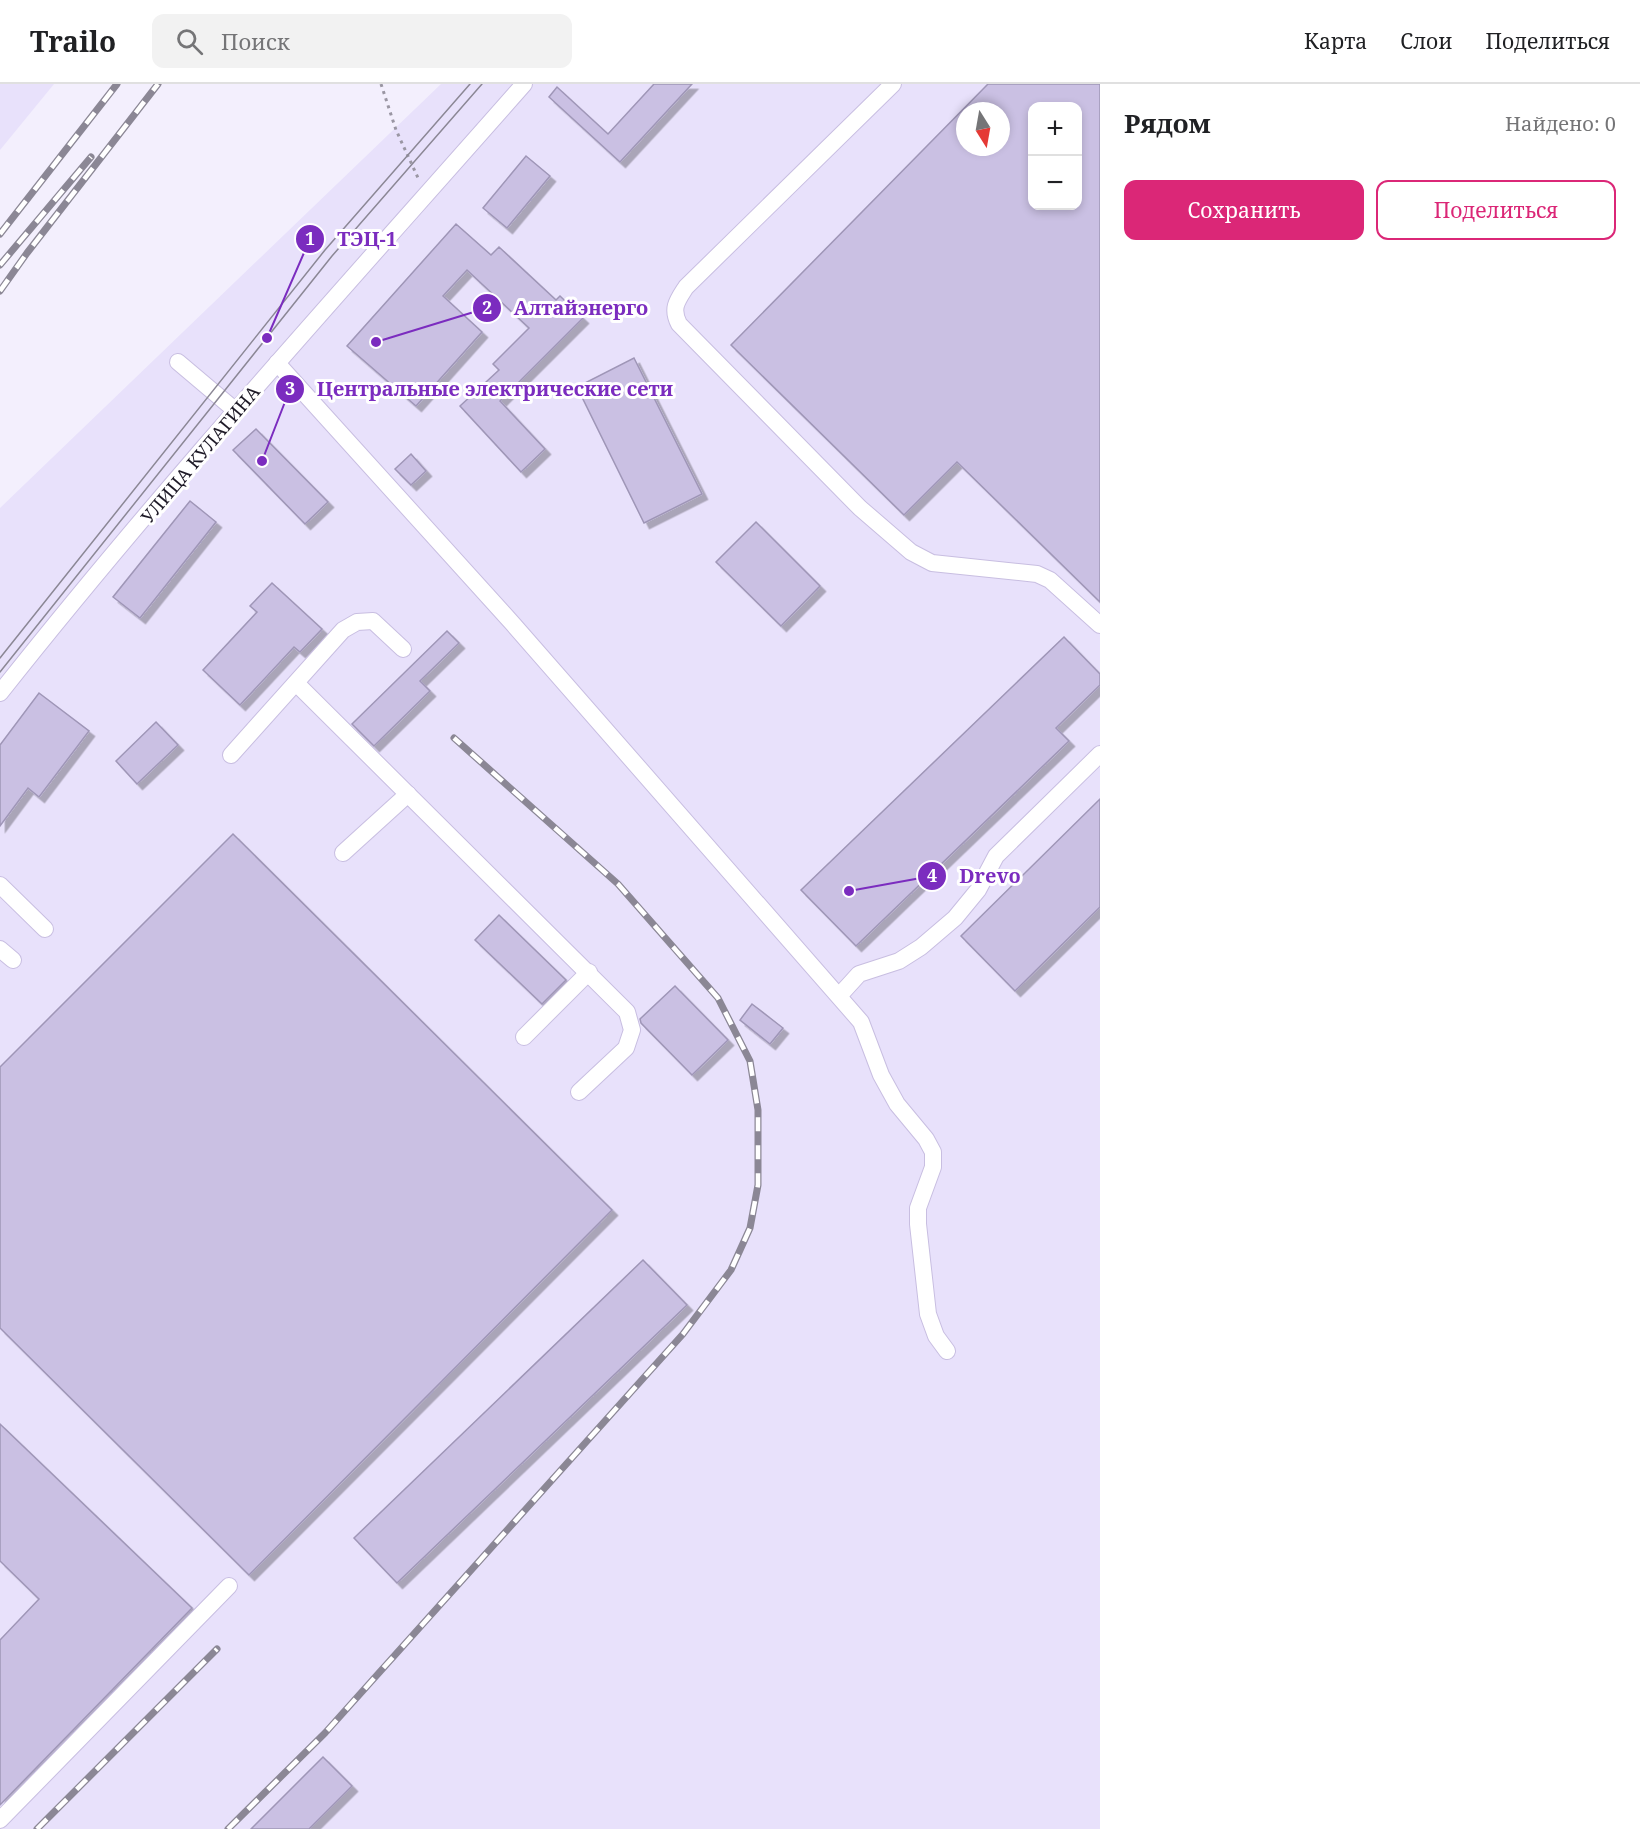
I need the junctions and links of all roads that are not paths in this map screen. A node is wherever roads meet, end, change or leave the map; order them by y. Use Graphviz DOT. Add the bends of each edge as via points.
graph roads {
  1 [pos="524,84"];
  2 [pos="892,84"];
  3 [pos="178,362"];
  4 [pos="278,363"];
  5 [pos="236,411"];
  6 [pos="1100,625"];
  7 [pos="403,649"];
  8 [pos="296,683"];
  9 [pos="0,693"];
  10 [pos="1100,754"];
  11 [pos="231,755"];
  12 [pos="408,794"];
  13 [pos="343,853"];
  14 [pos="0,885"];
  15 [pos="45,929"];
  16 [pos="0,949"];
  17 [pos="14,960"];
  18 [pos="589,972"];
  19 [pos="839,996"];
  20 [pos="524,1037"];
  21 [pos="579,1092"];
  22 [pos="947,1351"];
  23 [pos="229,1586"];
  24 [pos="0,1820"];
  1 -- 4 [label="street, УЛИЦА КУЛАГИНА"];
  2 -- 6 [label="street" via="686,287 676,302 674,315 782,431 911,552 932,562 1037,574 1050,580"];
  3 -- 5 [label="street"];
  4 -- 5 [label="street, УЛИЦА КУЛАГИНА"];
  4 -- 19 [label="street"];
  5 -- 9 [label="street, УЛИЦА КУЛАГИНА"];
  7 -- 8 [label="street" via="373,621 357,622 344,630"];
  8 -- 11 [label="street"];
  8 -- 12 [label="street"];
  10 -- 19 [label="street" via="996,856 978,890 954,918 899,961 859,974"];
  12 -- 13 [label="street"];
  12 -- 18 [label="street"];
  14 -- 15 [label="street"];
  16 -- 17 [label="street"];
  18 -- 20 [label="street"];
  18 -- 21 [label="street" via="627,1012 632,1030 626,1048"];
  19 -- 22 [label="street" via="861,1022 897,1104 933,1152 933,1167 918,1208 918,1224 928,1314"];
  23 -- 24 [label="street"];
}
